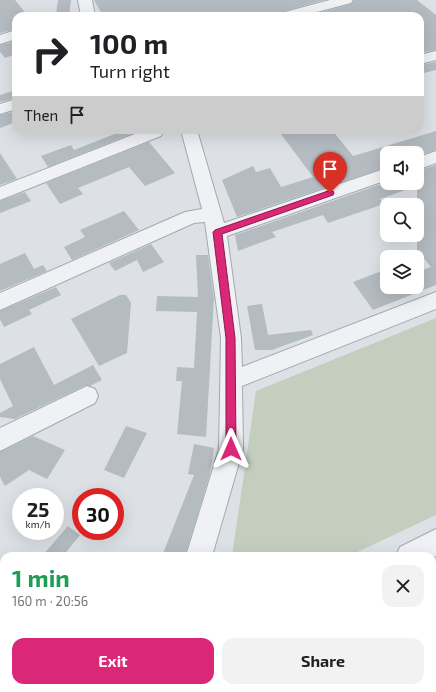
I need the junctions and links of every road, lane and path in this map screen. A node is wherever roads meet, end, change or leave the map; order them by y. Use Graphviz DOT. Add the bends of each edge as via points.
graph roads {
  1 [pos="346,0"];
  2 [pos="301,12"];
  3 [pos="12,36"];
  4 [pos="0,40"];
  5 [pos="436,55"];
  6 [pos="424,59"];
  7 [pos="12,106"];
  8 [pos="0,110"];
  9 [pos="150,134"];
  10 [pos="190,134"];
  11 [pos="436,157"];
  12 [pos="424,161"];
  13 [pos="380,176"];
  14 [pos="0,194"];
  15 [pos="215,223"];
  16 [pos="436,300"];
  17 [pos="0,302"];
  18 [pos="231,381"];
  19 [pos="87,396"];
  20 [pos="0,440"];
  21 [pos="436,542"];
  22 [pos="200,552"];
  23 [pos="417,552"];
  1 -- 2 [label="street"];
  3 -- 4 [label="street"];
  5 -- 6 [label="street"];
  7 -- 8 [label="street"];
  9 -- 14 [label="street"];
  10 -- 15 [label="street"];
  11 -- 12 [label="street"];
  13 -- 15 [label="street"];
  15 -- 17 [label="street" via="191,217"];
  15 -- 18 [label="street" via="231,338"];
  16 -- 18 [label="street"];
  18 -- 22 [label="street" via="231,449"];
  19 -- 20 [label="street"];
  21 -- 23 [label="street"];
}
